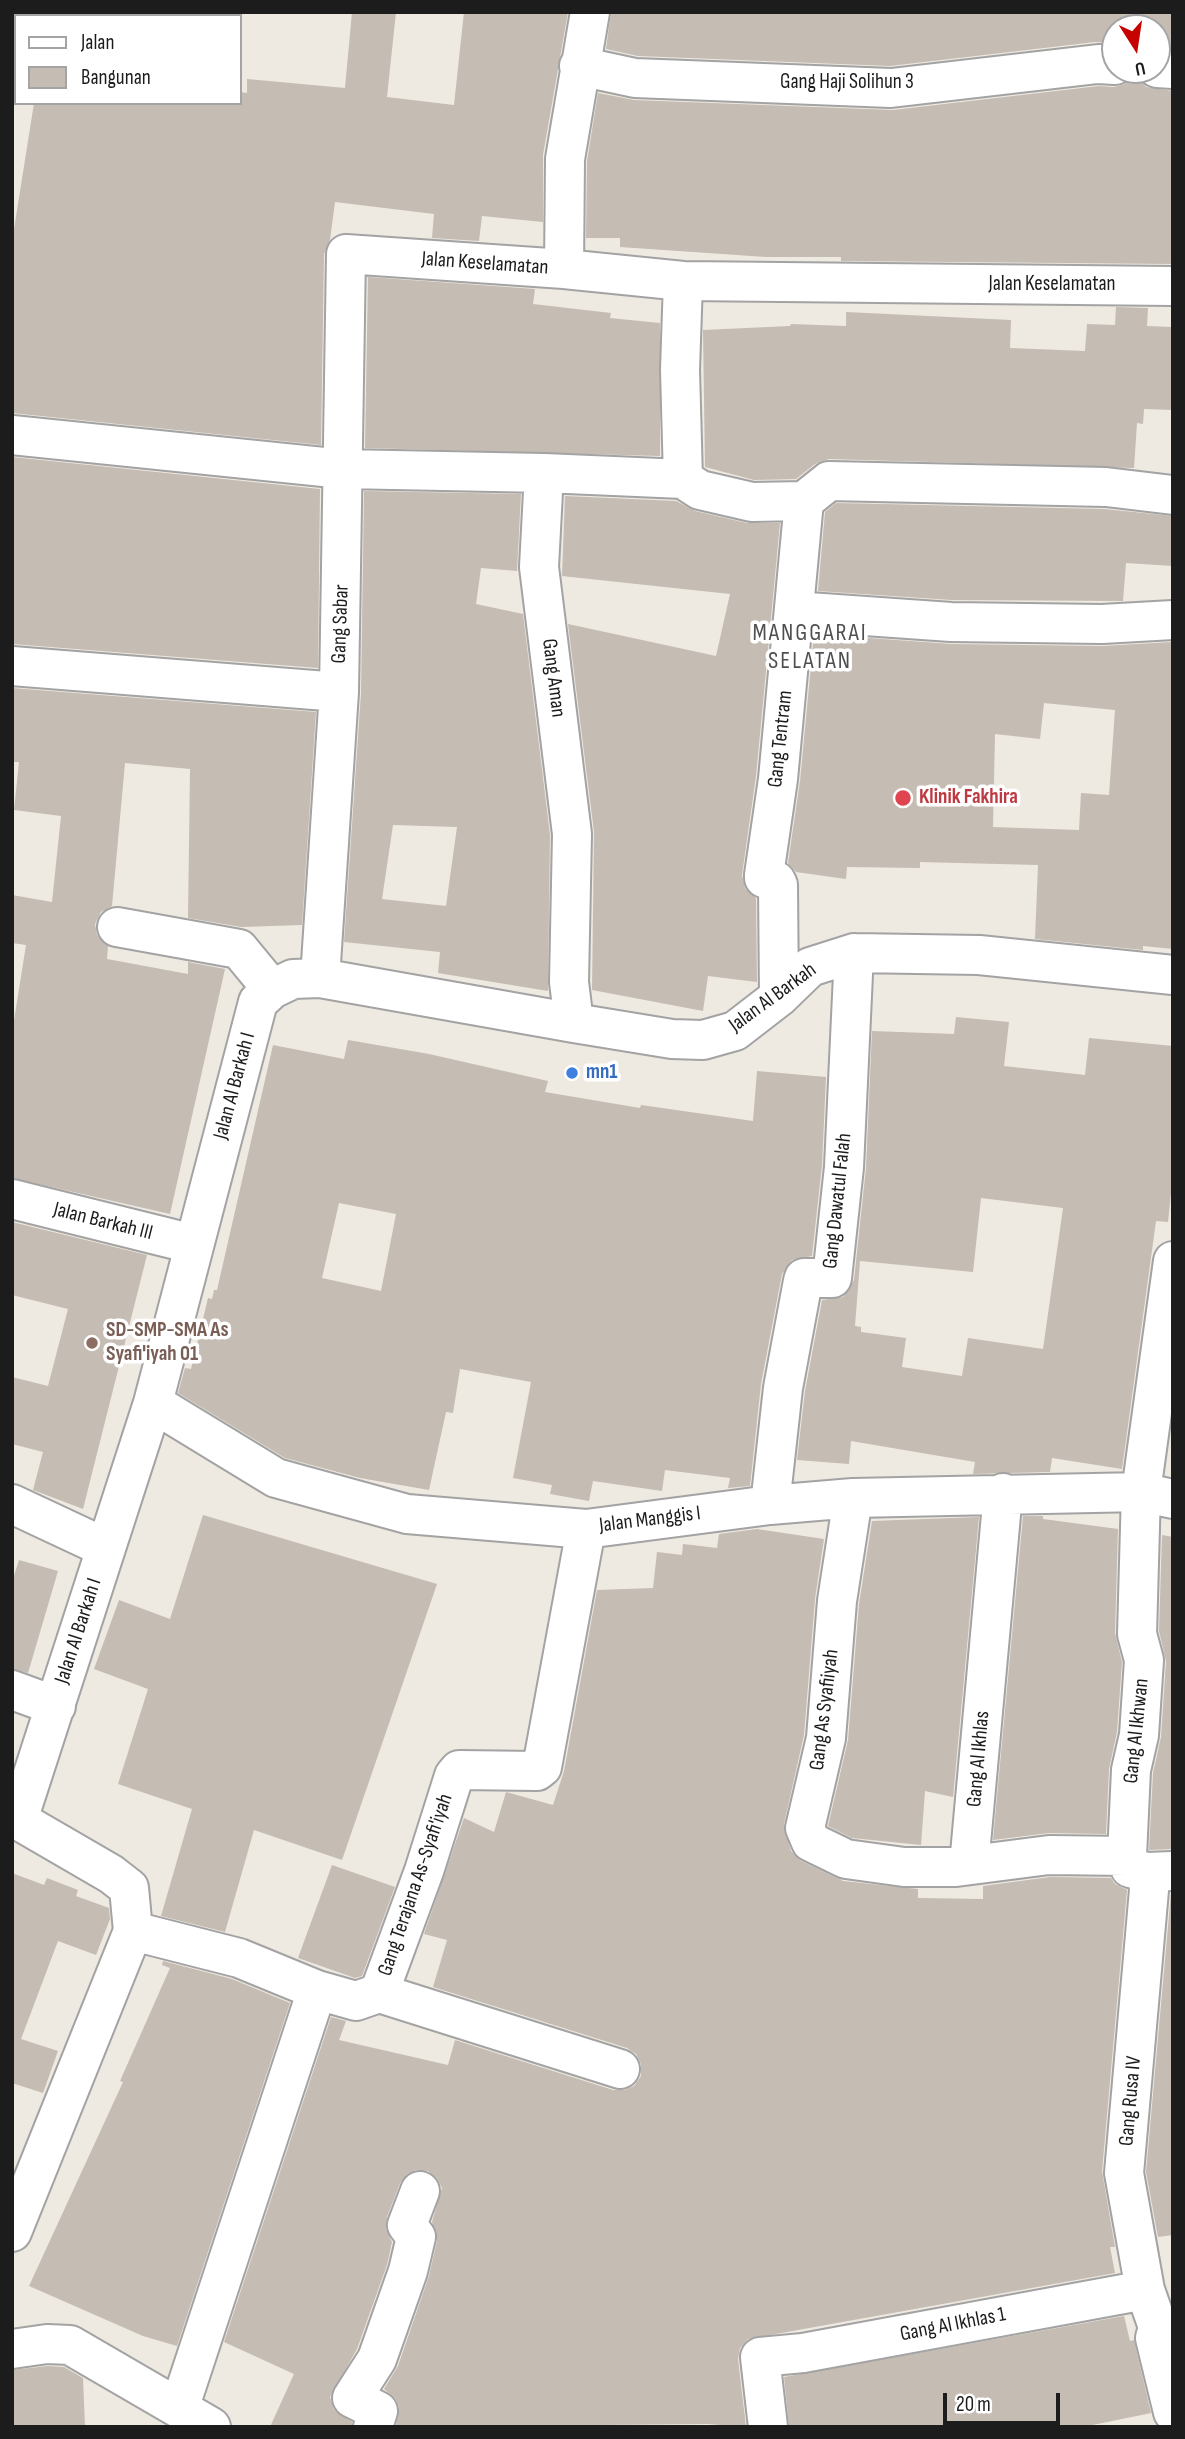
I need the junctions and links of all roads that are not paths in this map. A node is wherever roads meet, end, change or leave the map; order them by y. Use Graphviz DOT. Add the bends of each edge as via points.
graph roads {
  1 [pos="590,12"];
  2 [pos="1101,64"];
  3 [pos="579,65"];
  4 [pos="564,269"];
  5 [pos="683,281"];
  6 [pos="1173,286"];
  7 [pos="12,435"];
  8 [pos="343,469"];
  9 [pos="544,472"];
  10 [pos="683,480"];
  11 [pos="1173,495"];
  12 [pos="804,501"];
  13 [pos="794,611"];
  14 [pos="1173,620"];
  15 [pos="12,666"];
  16 [pos="339,692"];
  17 [pos="117,927"];
  18 [pos="854,953"];
  19 [pos="1173,975"];
  20 [pos="295,982"];
  21 [pos="779,997"];
  22 [pos="574,1023"];
  23 [pos="12,1199"];
  24 [pos="193,1244"];
  25 [pos="1173,1261"];
  26 [pos="153,1403"];
  27 [pos="1003,1493"];
  28 [pos="1157,1496"];
  29 [pos="853,1498"];
  30 [pos="12,1504"];
  31 [pos="770,1505"];
  32 [pos="586,1529"];
  33 [pos="106,1548"];
  34 [pos="12,1690"];
  35 [pos="56,1706"];
  36 [pos="15,1824"];
  37 [pos="969,1865"];
  38 [pos="1149,1866"];
  39 [pos="133,1931"];
  40 [pos="317,1990"];
  41 [pos="379,1993"];
  42 [pos="620,2069"];
  43 [pos="420,2191"];
  44 [pos="12,2232"];
  45 [pos="1145,2290"];
  46 [pos="1165,2325"];
  47 [pos="12,2349"];
  48 [pos="1173,2412"];
  49 [pos="195,2417"];
  50 [pos="373,2427"];
  51 [pos="768,2427"];
  1 -- 3 [label="street"];
  2 -- 3 [label="street, Gang Haji Solihun 3" via="891,88 635,78"];
  3 -- 4 [label="street" via="565,159"];
  4 -- 5 [label="street, Jalan Keselamatan"];
  4 -- 8 [label="street, Jalan Keselamatan" via="345,254"];
  5 -- 6 [label="street, Jalan Keselamatan"];
  5 -- 10 [label="street"];
  7 -- 8 [label="street"];
  8 -- 9 [label="street"];
  8 -- 16 [label="street, Gang Sabar"];
  9 -- 10 [label="street"];
  9 -- 22 [label="street, Gang Aman" via="539,567 572,834 569,982"];
  10 -- 12 [label="street" via="700,490 752,502"];
  11 -- 12 [label="street" via="1106,486 829,481"];
  12 -- 13 [label="street, Gang Tentram"];
  13 -- 14 [label="street" via="951,622"];
  13 -- 21 [label="street, Gang Tentram" via="764,875 778,885"];
  15 -- 16 [label="street"];
  16 -- 20 [label="street, Gang Sabar"];
  17 -- 20 [label="street" via="239,948"];
  18 -- 19 [label="street, Jalan Al Barkah" via="979,955"];
  18 -- 21 [label="street, Jalan Al Barkah" via="810,967"];
  18 -- 31 [label="street, Gang Dawatul Falah" via="844,1167 832,1278 803,1281 783,1388"];
  20 -- 22 [label="street, Jalan Al Barkah"];
  20 -- 24 [label="street, Jalan Al Barkah I" via="258,1002"];
  21 -- 22 [label="street, Jalan Al Barkah" via="735,1031 703,1040"];
  23 -- 24 [label="street, Jalan Barkah III"];
  24 -- 26 [label="street, Jalan Al Barkah I"];
  25 -- 28 [label="street, Gang Al Ikhwan"];
  26 -- 32 [label="street, Jalan Manggis I" via="276,1478 407,1514"];
  26 -- 33 [label="street, Jalan Al Barkah I"];
  27 -- 28 [label="street, Jalan Manggis I"];
  27 -- 29 [label="street, Jalan Manggis I"];
  27 -- 37 [label="street, Gang Al Ikhlas"];
  28 -- 38 [label="street, Gang Al Ikhwan" via="1137,1634 1144,1660 1139,1735 1131,1770"];
  29 -- 31 [label="street, Jalan Manggis I"];
  29 -- 37 [label="street, Gang As Syafiiyah" via="837,1601 826,1738 805,1828 811,1842 846,1860 904,1867"];
  30 -- 33 [label="street"];
  31 -- 32 [label="street, Jalan Manggis I"];
  32 -- 41 [label="street, Gang Terajana As-Syafi'iyah" via="542,1767 537,1771 468,1768 454,1776 425,1871"];
  33 -- 35 [label="street, Jalan Al Barkah I"];
  34 -- 35 [label="street"];
  35 -- 36 [label="street, Jalan Al Barkah I"];
  36 -- 39 [label="street, Jalan Al Barkah I" via="129,1888"];
  37 -- 38 [label="street" via="1049,1855"];
  38 -- 45 [label="street, Gang Rusa IV" via="1125,2173"];
  39 -- 40 [label="street, Gang Terajana As-Syafi'iyah" via="240,1958"];
  39 -- 44 [label="street, Jalan Al Barkah I"];
  40 -- 41 [label="street, Gang Terajana As-Syafi'iyah" via="356,2001"];
  40 -- 49 [label="street"];
  41 -- 42 [label="street"];
  43 -- 50 [label="street" via="407,2225 416,2237 408,2271 377,2359 352,2398 379,2412"];
  45 -- 46 [label="street, Gang Rusa IV"];
  45 -- 51 [label="street, Gang Al Ikhlas 1" via="760,2357"];
  46 -- 48 [label="street, Gang Rusa IV" via="1155,2337"];
  47 -- 49 [label="street" via="70,2345"];
}
